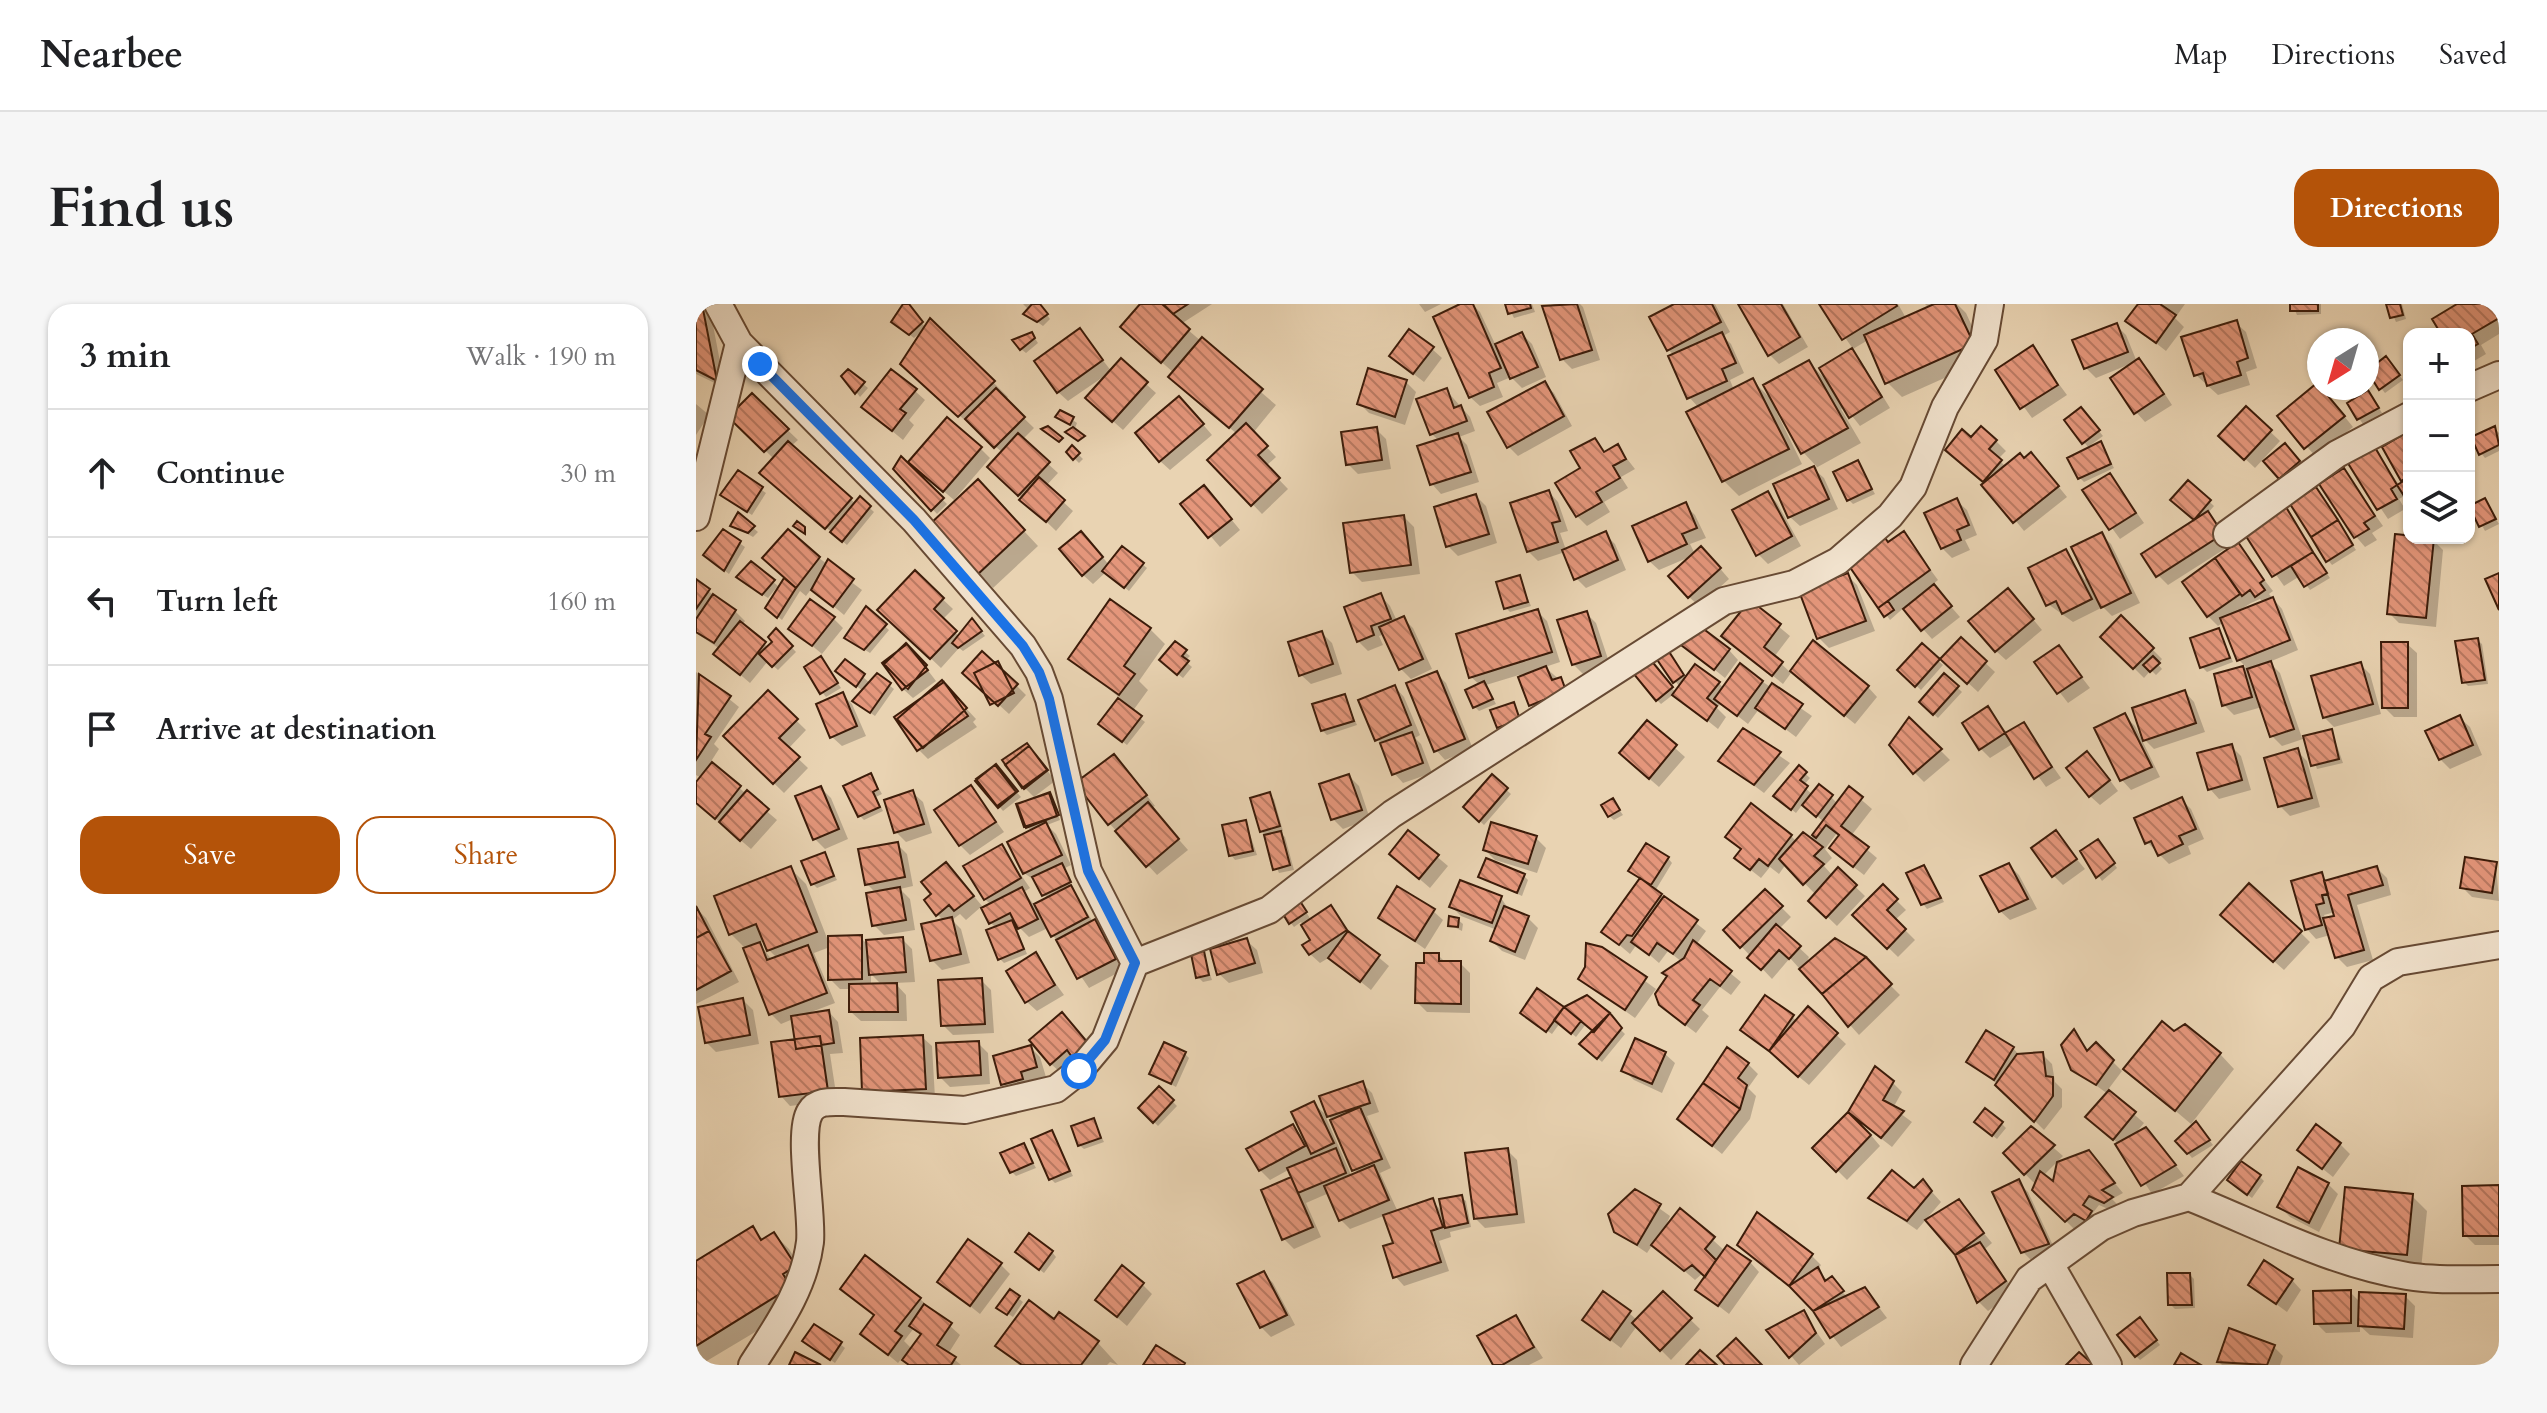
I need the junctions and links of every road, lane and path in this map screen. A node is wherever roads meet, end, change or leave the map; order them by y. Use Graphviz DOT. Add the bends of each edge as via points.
graph roads {
  1 [pos="718,304"];
  2 [pos="1990,304"];
  3 [pos="739,343"];
  4 [pos="2499,375"];
  5 [pos="2475,385"];
  6 [pos="2403,419"];
  7 [pos="696,517"];
  8 [pos="2227,534"];
  9 [pos="2499,945"];
  10 [pos="1135,963"];
  11 [pos="2189,1197"];
  12 [pos="2050,1264"];
  13 [pos="2499,1279"];
  14 [pos="752,1365"];
  15 [pos="1974,1365"];
  16 [pos="2108,1365"];
  1 -- 3 [label="street"];
  2 -- 10 [label="street" via="1984,340 1945,407 1913,487 1890,516 1838,561 1794,584 1724,601 1392,814 1269,910"];
  3 -- 7 [label="street"];
  3 -- 10 [label="street" via="914,520 1023,646 1049,699 1088,871"];
  4 -- 5 [label="street"];
  6 -- 8 [label="street" via="2337,454"];
  9 -- 11 [label="street" via="2398,962 2371,978 2342,1026"];
  10 -- 14 [label="street" via="1105,1040 1056,1089 965,1110 844,1102 814,1108 806,1124 808,1254 794,1297"];
  11 -- 12 [label="street" via="2101,1227"];
  11 -- 13 [label="street" via="2366,1267 2410,1277"];
  12 -- 15 [label="street" via="2029,1279"];
  12 -- 16 [label="street"];
}
